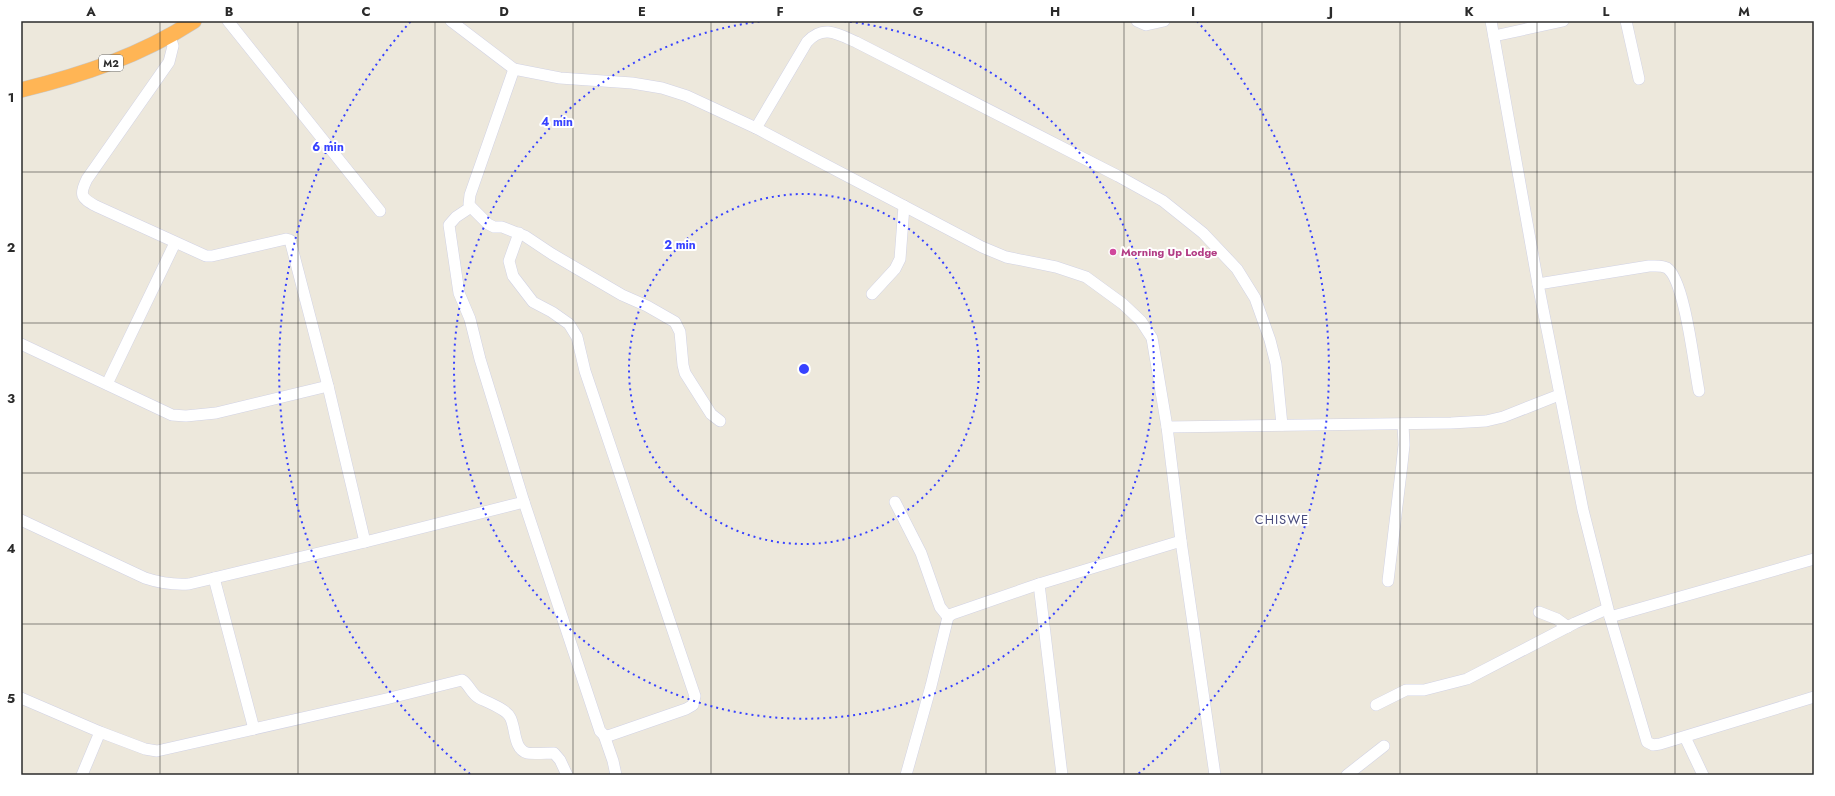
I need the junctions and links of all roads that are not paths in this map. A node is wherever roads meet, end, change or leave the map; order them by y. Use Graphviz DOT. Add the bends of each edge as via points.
graph roads {
  1 [pos="194,21"];
  2 [pos="228,21"];
  3 [pos="451,21"];
  4 [pos="1137,21"];
  5 [pos="1164,21"];
  6 [pos="1491,21"];
  7 [pos="1563,21"];
  8 [pos="1626,21"];
  9 [pos="170,36"];
  10 [pos="1494,36"];
  11 [pos="514,70"];
  12 [pos="1639,79"];
  13 [pos="21,90"];
  14 [pos="756,128"];
  15 [pos="904,206"];
  16 [pos="471,208"];
  17 [pos="380,211"];
  18 [pos="519,233"];
  19 [pos="175,243"];
  20 [pos="1538,284"];
  21 [pos="872,294"];
  22 [pos="21,344"];
  23 [pos="107,384"];
  24 [pos="328,386"];
  25 [pos="1699,391"];
  26 [pos="1559,395"];
  27 [pos="720,421"];
  28 [pos="1403,424"];
  29 [pos="1282,425"];
  30 [pos="1167,427"];
  31 [pos="524,502"];
  32 [pos="895,502"];
  33 [pos="21,520"];
  34 [pos="1181,541"];
  35 [pos="365,542"];
  36 [pos="1814,558"];
  37 [pos="214,578"];
  38 [pos="1388,581"];
  39 [pos="1039,584"];
  40 [pos="1539,612"];
  41 [pos="1609,613"];
  42 [pos="948,617"];
  43 [pos="1568,627"];
  44 [pos="1814,697"];
  45 [pos="21,698"];
  46 [pos="1376,705"];
  47 [pos="254,728"];
  48 [pos="100,732"];
  49 [pos="604,735"];
  50 [pos="1685,736"];
  51 [pos="1384,746"];
  52 [pos="82,775"];
  53 [pos="567,775"];
  54 [pos="616,775"];
  55 [pos="906,775"];
  56 [pos="1062,775"];
  57 [pos="1215,775"];
  58 [pos="1347,775"];
  59 [pos="1703,775"];
  1 -- 9 [label="highway, M2"];
  2 -- 17 [label="street"];
  3 -- 11 [label="street"];
  4 -- 5 [label="street" via="1146,25"];
  6 -- 10 [label="street"];
  7 -- 10 [label="street"];
  8 -- 12 [label="street"];
  9 -- 13 [label="highway, M2" via="96,69"];
  9 -- 19 [label="street" via="173,46 169,62 87,179 82,188 82,195 84,200"];
  10 -- 20 [label="street"];
  11 -- 14 [label="street" via="560,78 632,83 662,88 687,96"];
  11 -- 16 [label="street" via="470,195"];
  14 -- 15 [label="street"];
  14 -- 29 [label="street" via="806,42 817,33 830,31 1051,141 1163,201 1184,216 1218,248 1255,298 1276,364"];
  15 -- 21 [label="street" via="900,259 896,269"];
  15 -- 30 [label="street" via="1006,257 1056,267 1086,277 1123,304 1141,321 1152,338"];
  16 -- 18 [label="street" via="488,224"];
  16 -- 31 [label="street" via="456,217 449,225 459,293 470,319"];
  18 -- 27 [label="street" via="622,295 675,322 680,332 685,372 711,414"];
  18 -- 49 [label="street" via="509,261 513,276 533,302 569,324 577,337 585,371 695,696 694,705 686,709 608,736"];
  19 -- 23 [label="street"];
  19 -- 24 [label="street" via="212,256 290,240"];
  20 -- 25 [label="street" via="1649,266 1666,267 1679,287"];
  20 -- 26 [label="street"];
  22 -- 23 [label="street"];
  23 -- 24 [label="street" via="180,417 216,413"];
  24 -- 35 [label="street"];
  26 -- 28 [label="street" via="1486,421"];
  26 -- 41 [label="street" via="1582,510"];
  28 -- 29 [label="street"];
  28 -- 38 [label="street" via="1402,464"];
  29 -- 30 [label="street"];
  30 -- 34 [label="street"];
  31 -- 35 [label="street"];
  31 -- 49 [label="street" via="600,731"];
  32 -- 42 [label="street" via="921,553 940,607"];
  33 -- 37 [label="street" via="156,581 189,584"];
  34 -- 39 [label="street"];
  34 -- 57 [label="street"];
  35 -- 37 [label="street"];
  36 -- 41 [label="street"];
  37 -- 47 [label="street"];
  39 -- 42 [label="street"];
  39 -- 56 [label="street"];
  40 -- 43 [label="street" via="1557,619"];
  41 -- 43 [label="street"];
  41 -- 50 [label="street" via="1647,742 1653,745"];
  42 -- 55 [label="street"];
  43 -- 46 [label="street" via="1467,679 1424,690 1406,690"];
  44 -- 50 [label="street"];
  45 -- 48 [label="street"];
  47 -- 48 [label="street" via="157,751"];
  47 -- 53 [label="street" via="386,700 462,680 474,695 510,717 522,750 527,753 554,753"];
  48 -- 52 [label="street"];
  49 -- 54 [label="street"];
  50 -- 59 [label="street"];
  51 -- 58 [label="street"];
}
